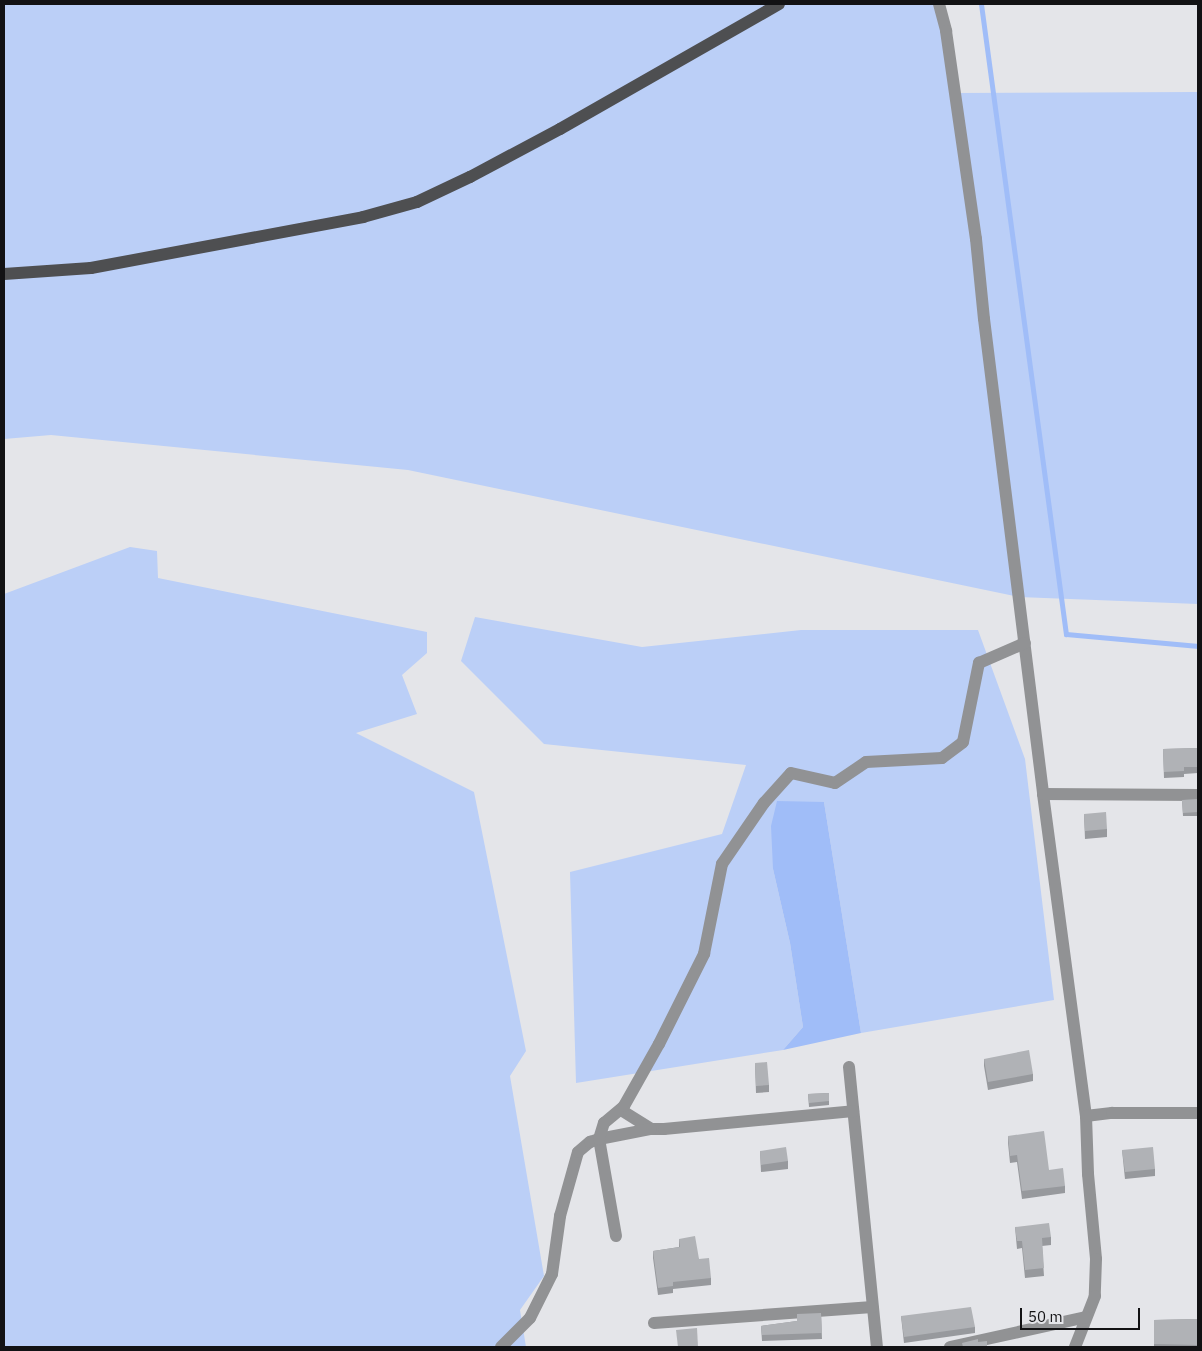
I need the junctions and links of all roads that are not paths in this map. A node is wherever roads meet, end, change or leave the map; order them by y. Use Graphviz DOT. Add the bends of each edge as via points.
graph roads {
  1 [pos="779,4"];
  2 [pos="939,4"];
  3 [pos="4,274"];
  4 [pos="1025,643"];
  5 [pos="1043,794"];
  6 [pos="1198,795"];
  7 [pos="848,1066"];
  8 [pos="621,1110"];
  9 [pos="853,1111"];
  10 [pos="1198,1114"];
  11 [pos="1086,1116"];
  12 [pos="651,1129"];
  13 [pos="599,1139"];
  14 [pos="616,1236"];
  15 [pos="872,1307"];
  16 [pos="1086,1317"];
  17 [pos="654,1323"];
  18 [pos="501,1347"];
  19 [pos="877,1347"];
  20 [pos="950,1347"];
  21 [pos="1075,1347"];
  1 -- 3 [label="main road" via="560,129 417,202 363,217 91,268"];
  2 -- 4 [label="street" via="946,31 976,239"];
  4 -- 5 [label="street"];
  4 -- 8 [label="street" via="979,663 962,742 942,758 866,762 835,783 791,773 764,803 722,864 704,954 659,1044"];
  5 -- 6 [label="street"];
  5 -- 11 [label="street"];
  7 -- 9 [label="street"];
  8 -- 12 [label="street"];
  8 -- 13 [label="street" via="604,1123"];
  9 -- 12 [label="street"];
  9 -- 15 [label="street"];
  10 -- 11 [label="street" via="1112,1113"];
  11 -- 16 [label="street" via="1096,1259 1095,1296"];
  12 -- 13 [label="street"];
  13 -- 14 [label="street"];
  13 -- 18 [label="street" via="578,1152 560,1216 552,1274 530,1318"];
  15 -- 17 [label="street"];
  15 -- 19 [label="street"];
  16 -- 20 [label="street"];
  16 -- 21 [label="street"];
}
